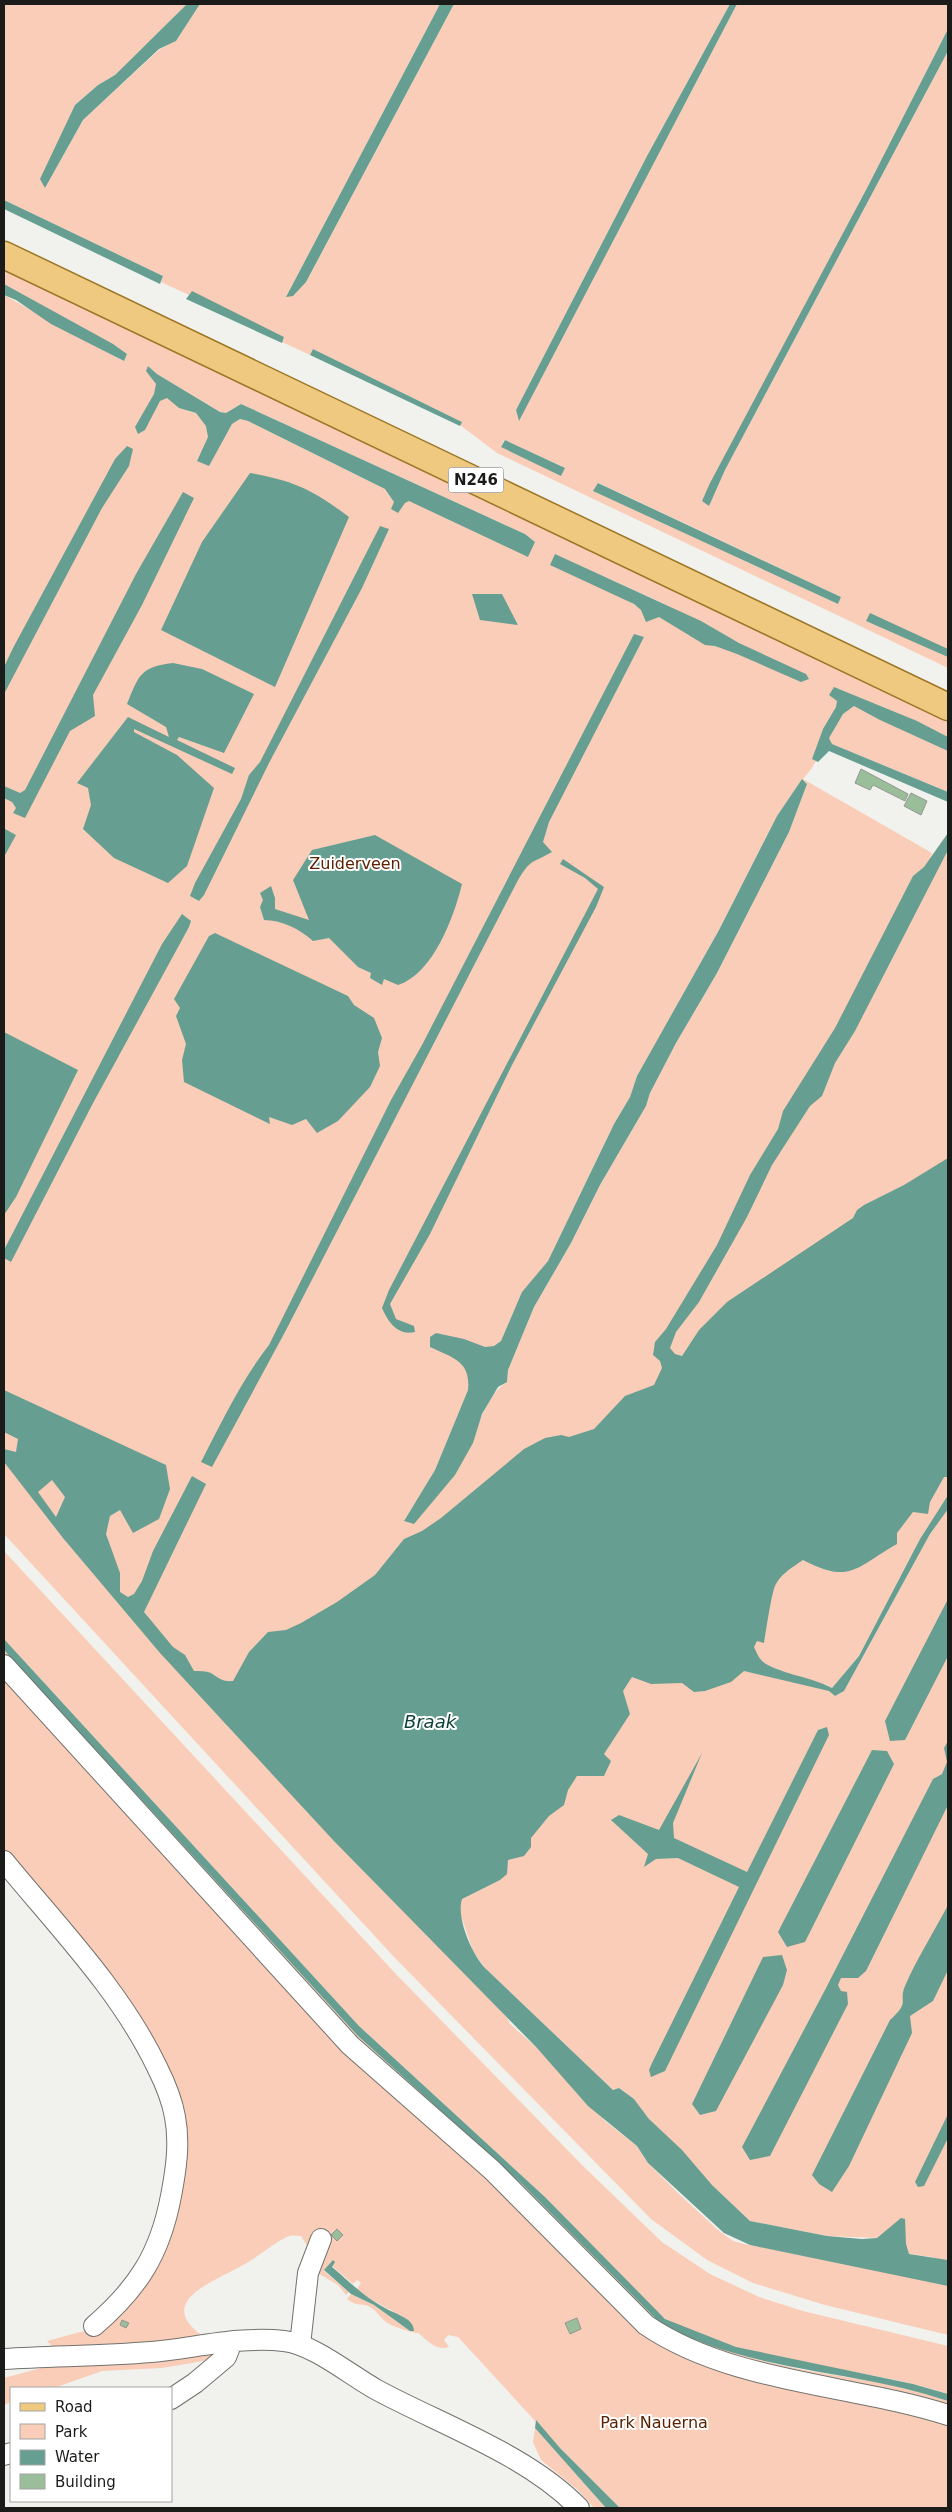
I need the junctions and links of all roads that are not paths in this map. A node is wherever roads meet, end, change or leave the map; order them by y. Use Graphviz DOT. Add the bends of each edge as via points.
graph roads {
  1 [pos="4,255"];
  2 [pos="948,707"];
  3 [pos="4,1665"];
  4 [pos="4,1861"];
  5 [pos="321,2239"];
  6 [pos="94,2326"];
  7 [pos="232,2342"];
  8 [pos="300,2345"];
  9 [pos="4,2359"];
  10 [pos="172,2398"];
  11 [pos="948,2415"];
  12 [pos="579,2508"];
  1 -- 2 [label="main road, N246"];
  3 -- 11 [label="lane" via="350,2045 492,2170 646,2326 685,2348 745,2369 894,2399"];
  4 -- 6 [label="lane" via="115,1995 167,2088 175,2117 176,2169 166,2222 156,2250 126,2296"];
  5 -- 8 [label="lane" via="308,2273"];
  7 -- 8 [label="lane" via="282,2341"];
  7 -- 9 [label="lane" via="135,2353"];
  7 -- 10 [label="lane" via="226,2358"];
  8 -- 12 [label="lane" via="381,2392 524,2465 555,2486"];
}
